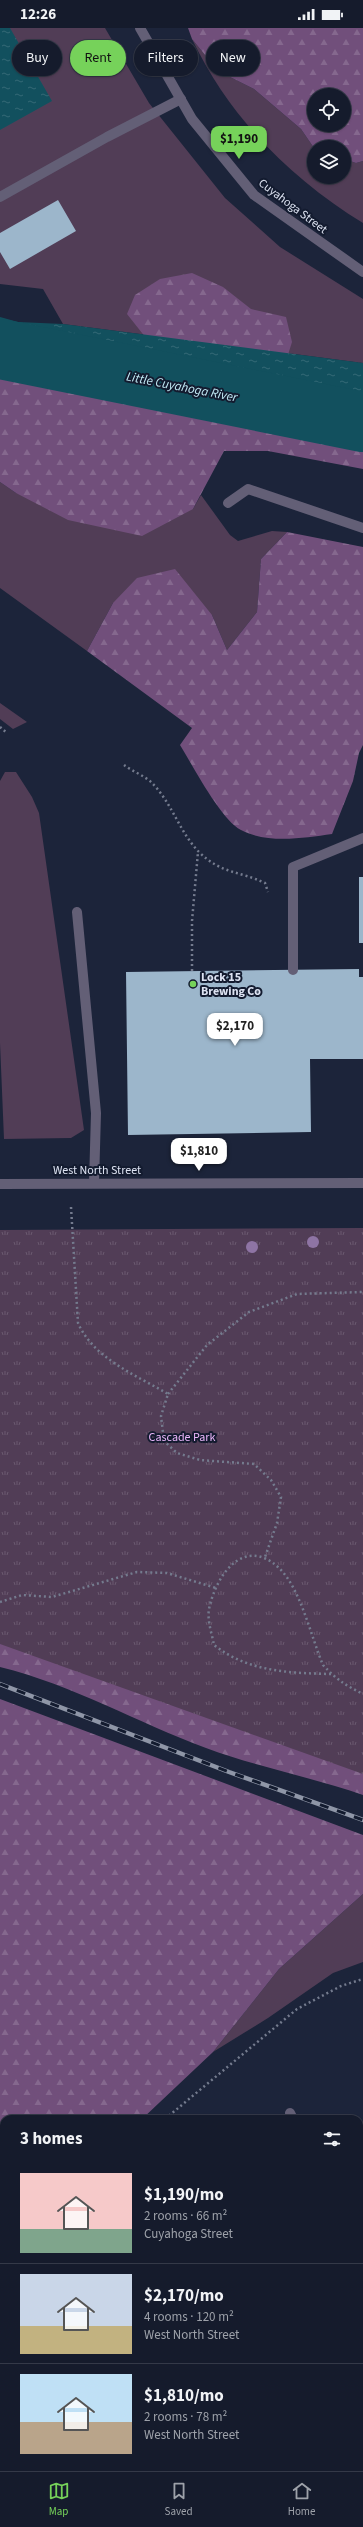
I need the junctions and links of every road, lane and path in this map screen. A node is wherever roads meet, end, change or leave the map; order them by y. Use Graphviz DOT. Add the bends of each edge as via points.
graph roads {
  1 [pos="140,28"];
  2 [pos="181,99"];
  3 [pos="0,197"];
  4 [pos="363,272"];
  5 [pos="228,503"];
  6 [pos="363,528"];
  7 [pos="0,727"];
  8 [pos="7,733"];
  9 [pos="124,765"];
  10 [pos="363,838"];
  11 [pos="198,852"];
  12 [pos="268,899"];
  13 [pos="76,912"];
  14 [pos="293,970"];
  15 [pos="192,971"];
  16 [pos="69,1183"];
  17 [pos="94,1183"];
  18 [pos="363,1183"];
  19 [pos="0,1184"];
  20 [pos="363,1292"];
  21 [pos="168,1394"];
  22 [pos="265,1557"];
  23 [pos="216,1588"];
  24 [pos="0,1602"];
  25 [pos="332,1674"];
  26 [pos="363,1694"];
  27 [pos="363,1979"];
  28 [pos="170,2115"];
  1 -- 2 [label="street, Cuyahoga Street"];
  2 -- 3 [label="street"];
  2 -- 4 [label="street, Cuyahoga Street" via="192,119 254,195"];
  5 -- 6 [label="street" via="248,489"];
  7 -- 8 [label="path"];
  9 -- 11 [label="path" via="152,782"];
  10 -- 14 [label="street" via="293,867"];
  11 -- 12 [label="path" via="216,866 233,874 255,878 264,883"];
  11 -- 15 [label="path" via="192,921"];
  13 -- 17 [label="street" via="96,1113"];
  16 -- 17 [label="street, West North Street"];
  16 -- 19 [label="street, West North Street"];
  16 -- 21 [label="path" via="78,1323 85,1338 98,1352"];
  17 -- 18 [label="street, West North Street"];
  20 -- 21 [label="path" via="297,1294 249,1312 207,1345"];
  21 -- 22 [label="path" via="161,1416 164,1441 177,1453 200,1460 254,1464 271,1480 281,1497 277,1523"];
  22 -- 23 [label="path" via="243,1556 225,1569"];
  22 -- 25 [label="path" via="280,1568 292,1587 323,1665"];
  23 -- 24 [label="path" via="167,1573 137,1572 52,1597 22,1595"];
  23 -- 25 [label="path" via="209,1609 209,1622 214,1645 227,1656 284,1673"];
  25 -- 26 [label="path" via="340,1683"];
  27 -- 28 [label="path" via="341,1986 297,2009"];
}
